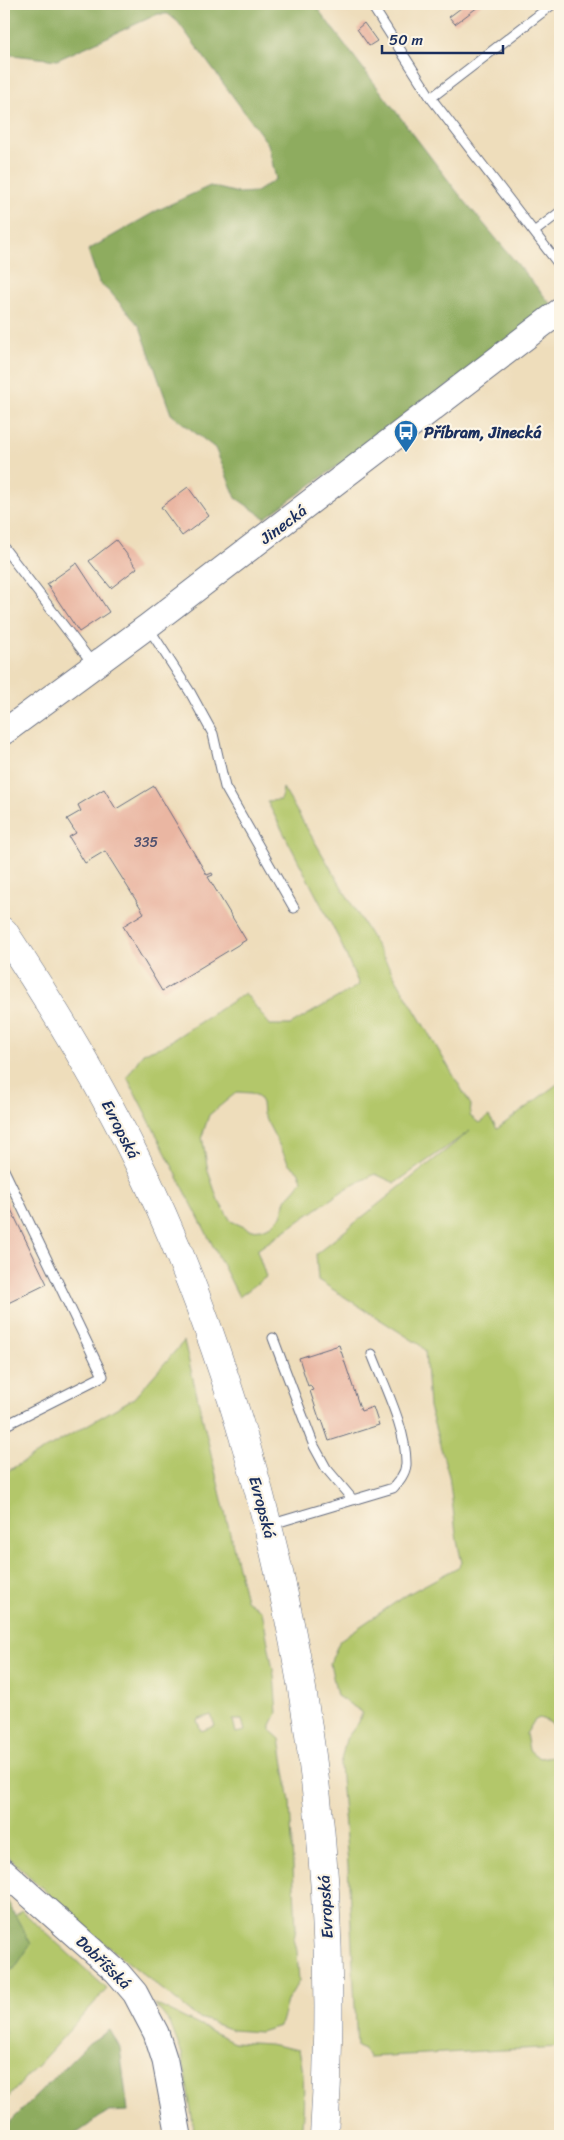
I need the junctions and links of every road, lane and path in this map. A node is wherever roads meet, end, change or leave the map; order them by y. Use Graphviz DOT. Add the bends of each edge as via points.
graph roads {
  1 [pos="371,4"];
  2 [pos="553,4"];
  3 [pos="432,98"];
  4 [pos="560,212"];
  5 [pos="534,232"];
  6 [pos="560,266"];
  7 [pos="560,311"];
  8 [pos="4,548"];
  9 [pos="148,626"];
  10 [pos="95,666"];
  11 [pos="4,732"];
  12 [pos="294,908"];
  13 [pos="4,932"];
  14 [pos="4,1170"];
  15 [pos="273,1338"];
  16 [pos="372,1354"];
  17 [pos="4,1426"];
  18 [pos="353,1500"];
  19 [pos="269,1525"];
  20 [pos="4,1872"];
  21 [pos="179,2136"];
  22 [pos="324,2136"];
  1 -- 3 [label="lane"];
  2 -- 3 [label="lane"];
  3 -- 5 [label="lane"];
  4 -- 5 [label="lane"];
  5 -- 6 [label="lane"];
  7 -- 9 [label="main road, Jinecká"];
  8 -- 10 [label="lane"];
  9 -- 10 [label="main road, Jinecká"];
  9 -- 12 [label="lane" via="213,734 225,786"];
  10 -- 11 [label="main road, Jinecká"];
  13 -- 19 [label="main road, Evropská" via="57,1012 96,1080 173,1240 216,1347"];
  14 -- 17 [label="lane" via="103,1376"];
  15 -- 18 [label="lane" via="314,1446 326,1468"];
  16 -- 18 [label="lane" via="401,1433 406,1465 401,1479 393,1488"];
  18 -- 19 [label="lane"];
  19 -- 22 [label="main road, Evropská" via="290,1614 319,1806 327,1916 329,2014"];
  20 -- 21 [label="main road, Dobříšská" via="110,1966 135,1993 156,2033 165,2061"];
}
